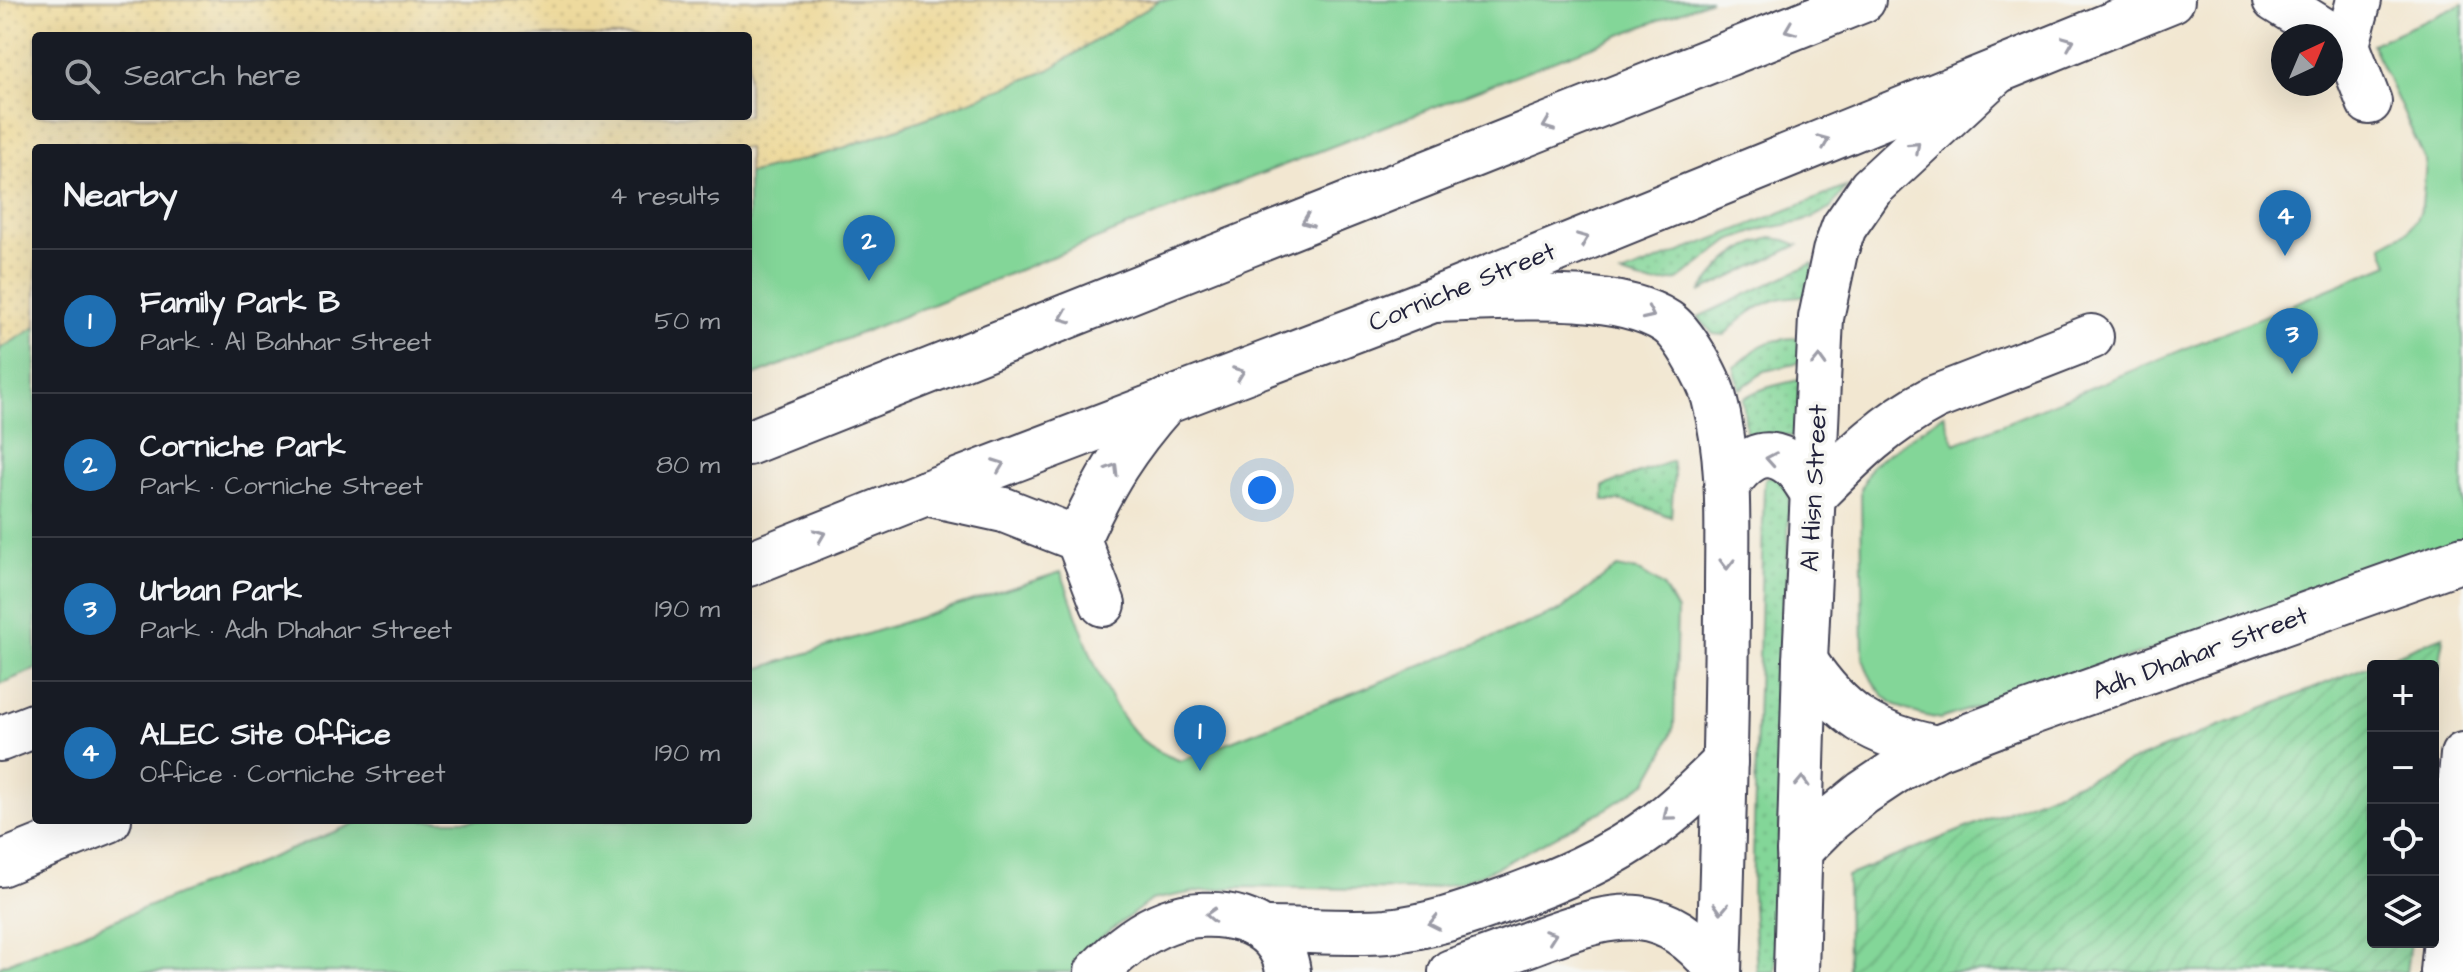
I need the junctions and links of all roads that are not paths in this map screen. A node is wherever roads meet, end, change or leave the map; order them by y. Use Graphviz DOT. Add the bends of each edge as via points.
graph roads {
  1 [pos="1863,0"];
  2 [pos="2172,0"];
  3 [pos="2275,0"];
  4 [pos="2359,0"];
  5 [pos="2347,45"];
  6 [pos="1997,71"];
  7 [pos="2369,102"];
  8 [pos="1433,300"];
  9 [pos="2091,337"];
  10 [pos="1166,401"];
  11 [pos="752,441"];
  12 [pos="1727,486"];
  13 [pos="926,493"];
  14 [pos="1814,495"];
  15 [pos="1078,539"];
  16 [pos="2463,559"];
  17 [pos="752,562"];
  18 [pos="1103,604"];
  19 [pos="1805,661"];
  20 [pos="32,727"];
  21 [pos="0,739"];
  22 [pos="1937,748"];
  23 [pos="2463,755"];
  24 [pos="1725,762"];
  25 [pos="99,824"];
  26 [pos="1799,851"];
  27 [pos="0,864"];
  28 [pos="1265,930"];
  29 [pos="1719,971"];
  30 [pos="1097,972"];
  31 [pos="1288,972"];
  32 [pos="1451,972"];
  33 [pos="1796,972"];
  34 [pos="2443,972"];
  1 -- 11 [label="main road, one-way"];
  6 -- 2 [label="main road, Corniche Street, one-way"];
  3 -- 5 [label="main road"];
  4 -- 5 [label="main road"];
  5 -- 7 [label="main road"];
  8 -- 6 [label="main road, Corniche Street, one-way"];
  14 -- 6 [label="main road, Al Hisn Street, one-way" via="1821,318 1844,227 1871,188"];
  10 -- 8 [label="main road, Corniche Street, one-way"];
  8 -- 12 [label="main road, one-way" via="1600,302 1633,306 1669,323 1696,357 1714,395"];
  9 -- 14 [label="main road" via="1913,409 1877,433"];
  13 -- 10 [label="main road, Corniche Street, one-way"];
  15 -- 10 [label="main road, one-way" via="1114,466"];
  14 -- 12 [label="main road, one-way" via="1791,464 1773,456 1755,457 1738,468"];
  12 -- 24 [label="main road, one-way"];
  13 -- 15 [label="main road" via="1004,510"];
  17 -- 13 [label="main road, Corniche Street, one-way"];
  14 -- 19 [label="main road, Al Hisn Street"];
  15 -- 18 [label="main road"];
  16 -- 22 [label="main road, Adh Dhahar Street"];
  19 -- 22 [label="main road" via="1824,689 1866,724 1905,742"];
  26 -- 19 [label="main road, Al Hisn Street, one-way"];
  20 -- 21 [label="main road"];
  22 -- 26 [label="main road, Adh Dhahar Street" via="1863,793"];
  23 -- 34 [label="main road"];
  24 -- 28 [label="main road, one-way" via="1639,836 1536,889 1445,921 1389,930"];
  24 -- 29 [label="main road, one-way"];
  25 -- 27 [label="main road"];
  26 -- 33 [label="main road, Al Hisn Street"];
  28 -- 30 [label="main road, one-way" via="1218,915 1168,921 1116,952"];
  28 -- 31 [label="main road"];
  32 -- 29 [label="main road, one-way" via="1599,919 1622,917 1649,919 1687,937"];
}
